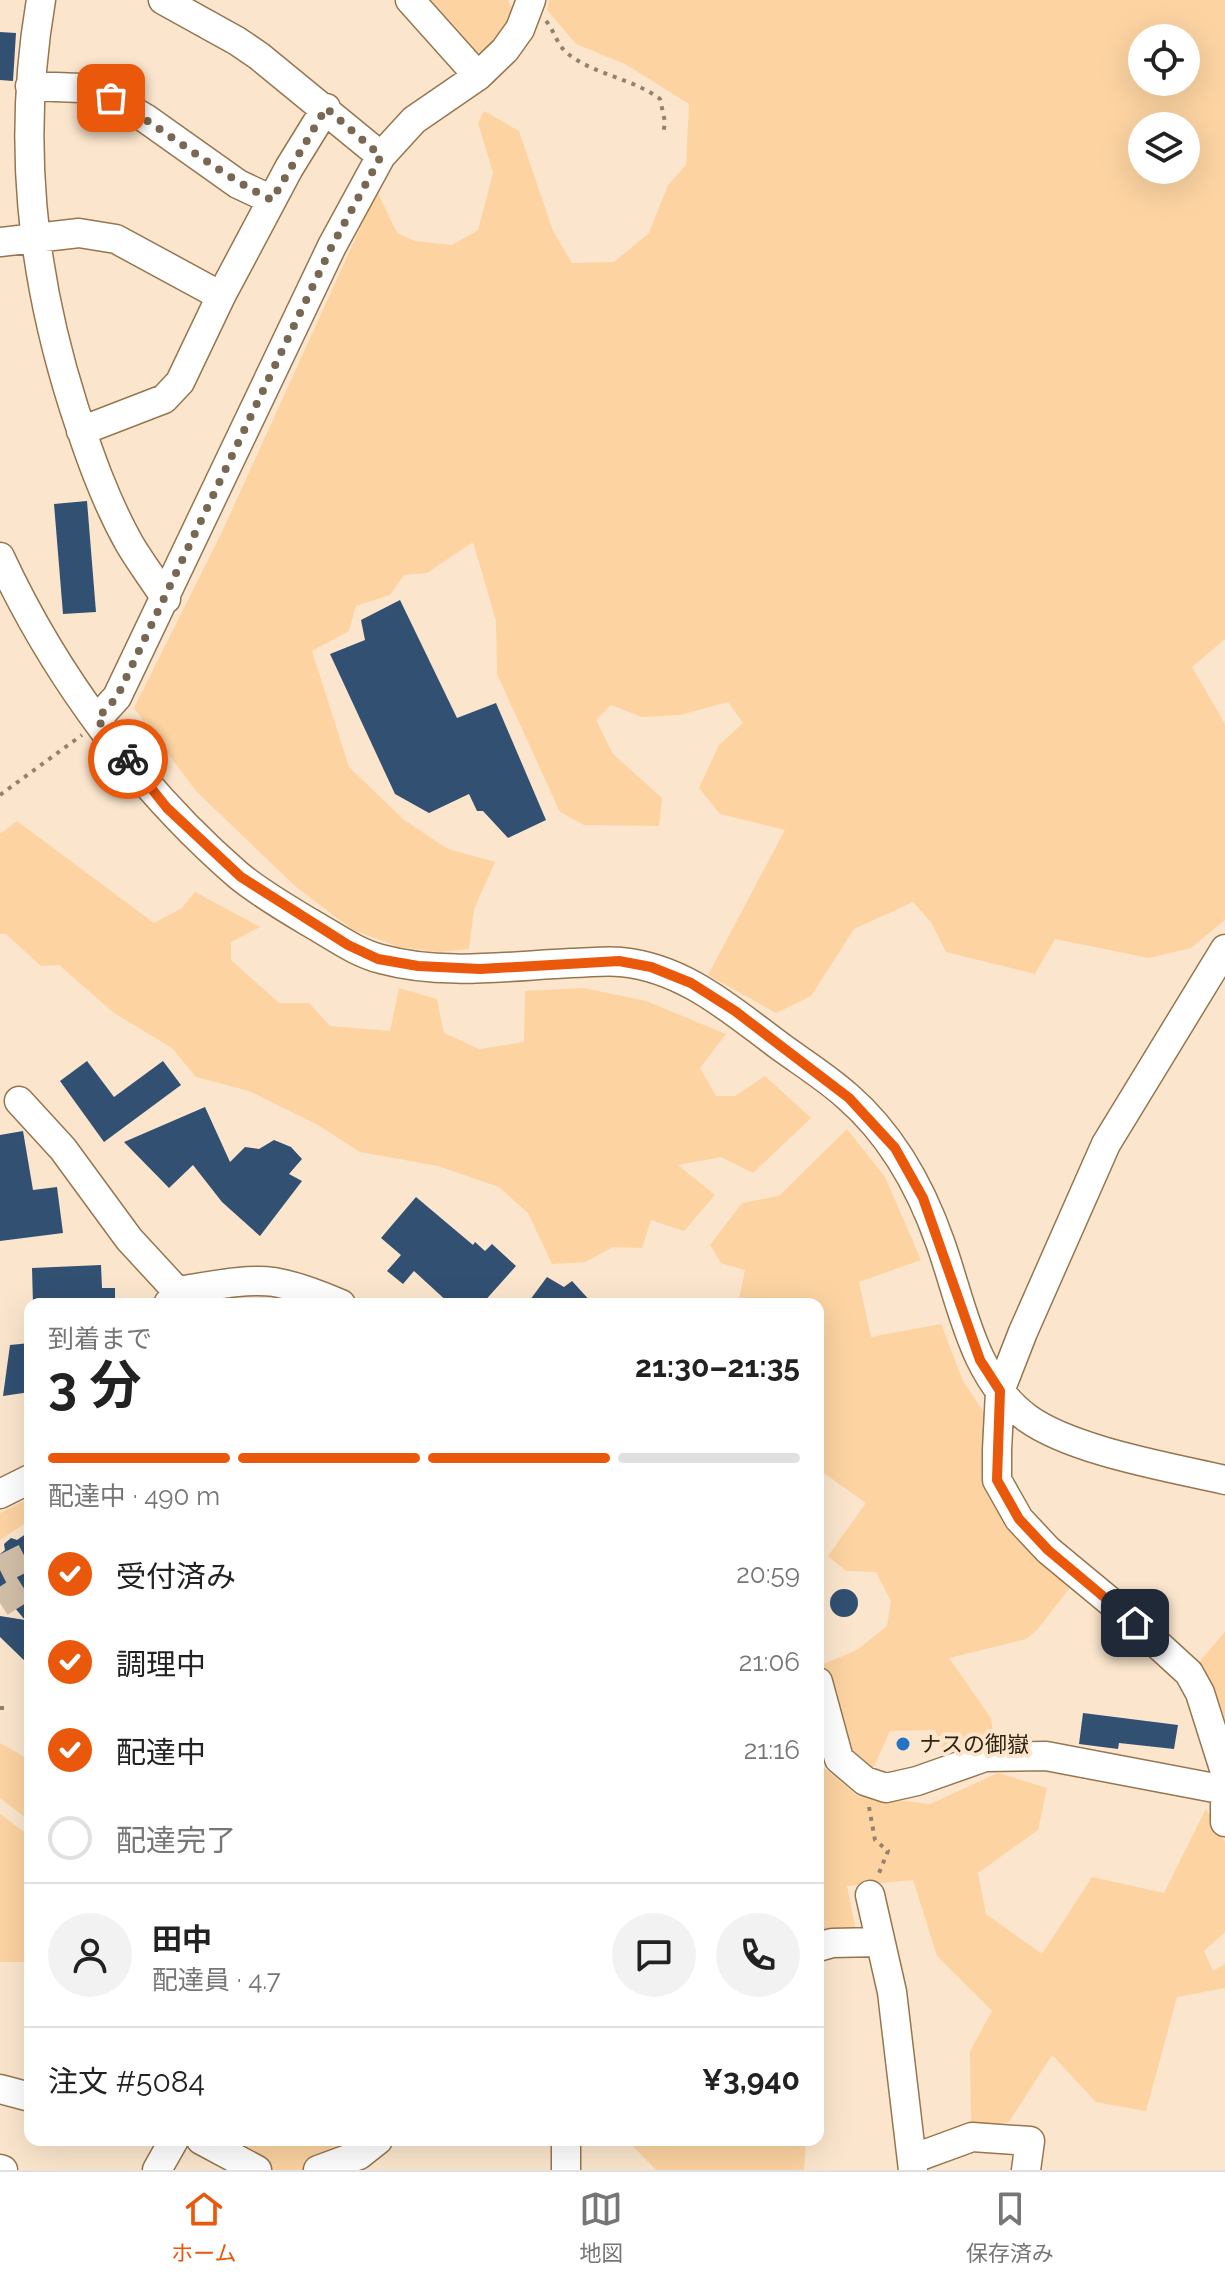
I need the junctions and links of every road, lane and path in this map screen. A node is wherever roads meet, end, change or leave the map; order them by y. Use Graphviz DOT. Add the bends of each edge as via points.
graph roads {
  1 [pos="41,0"];
  2 [pos="163,0"];
  3 [pos="410,0"];
  4 [pos="528,2"];
  5 [pos="194,7"];
  6 [pos="478,76"];
  7 [pos="30,86"];
  8 [pos="326,108"];
  9 [pos="663,135"];
  10 [pos="381,156"];
  11 [pos="272,200"];
  12 [pos="34,239"];
  13 [pos="0,242"];
  14 [pos="221,296"];
  15 [pos="81,431"];
  16 [pos="0,557"];
  17 [pos="166,599"];
  18 [pos="97,719"];
  19 [pos="0,795"];
  20 [pos="1225,949"];
  21 [pos="19,1101"];
  22 [pos="173,1297"];
  23 [pos="327,1298"];
  24 [pos="1000,1391"];
  25 [pos="1225,1480"];
  26 [pos="24,1482"];
  27 [pos="0,1494"];
  28 [pos="824,1704"];
  29 [pos="1225,1772"];
  30 [pos="1225,1779"];
  31 [pos="1225,1790"];
  32 [pos="868,1800"];
  33 [pos="1225,1822"];
  34 [pos="870,1895"];
  35 [pos="880,1942"];
  36 [pos="824,1945"];
  37 [pos="0,2089"];
  38 [pos="24,2095"];
  39 [pos="171,2146"];
  40 [pos="212,2146"];
  41 [pos="370,2146"];
  42 [pos="566,2146"];
  43 [pos="913,2165"];
  44 [pos="157,2170"];
  45 [pos="257,2170"];
  46 [pos="318,2170"];
  47 [pos="566,2170"];
  48 [pos="1026,2170"];
  1 -- 7 [label="street"];
  2 -- 5 [label="street"];
  3 -- 6 [label="street"];
  4 -- 6 [label="street" via="520,29"];
  4 -- 9 [label="path" via="549,23 564,51 660,99"];
  5 -- 8 [label="street"];
  6 -- 10 [label="street" via="414,120"];
  7 -- 11 [label="street" via="80,88 111,98 238,184"];
  7 -- 12 [label="street"];
  8 -- 10 [label="street"];
  8 -- 11 [label="street"];
  10 -- 17 [label="street" via="332,246"];
  11 -- 14 [label="street"];
  12 -- 13 [label="street"];
  12 -- 14 [label="street" via="79,233 116,239"];
  12 -- 15 [label="street" via="56,353"];
  14 -- 15 [label="street" via="180,382 164,399"];
  15 -- 17 [label="street" via="129,542"];
  16 -- 18 [label="street"];
  17 -- 18 [label="street" via="117,697"];
  18 -- 19 [label="path"];
  18 -- 24 [label="street" via="167,808 241,877 378,959 480,969 619,961 691,983 735,1011 849,1098 895,1148 923,1198 980,1360"];
  20 -- 24 [label="street" via="1106,1144"];
  21 -- 22 [label="street" via="63,1149"];
  22 -- 23 [label="street" via="220,1285 272,1282"];
  24 -- 25 [label="street" via="1029,1419 1080,1444"];
  24 -- 29 [label="street" via="997,1480 1019,1519 1189,1673"];
  26 -- 27 [label="street"];
  28 -- 31 [label="street" via="839,1759 865,1781 886,1788 985,1757 1046,1756"];
  30 -- 31 [label="street"];
  31 -- 33 [label="street"];
  32 -- 34 [label="path" via="875,1840 888,1851"];
  34 -- 35 [label="street"];
  35 -- 36 [label="street"];
  35 -- 43 [label="street" via="892,1992"];
  37 -- 38 [label="street"];
  39 -- 44 [label="street"];
  40 -- 45 [label="street"];
  41 -- 46 [label="street"];
  42 -- 47 [label="street"];
  43 -- 48 [label="street" via="972,2137 1030,2141"];
}
